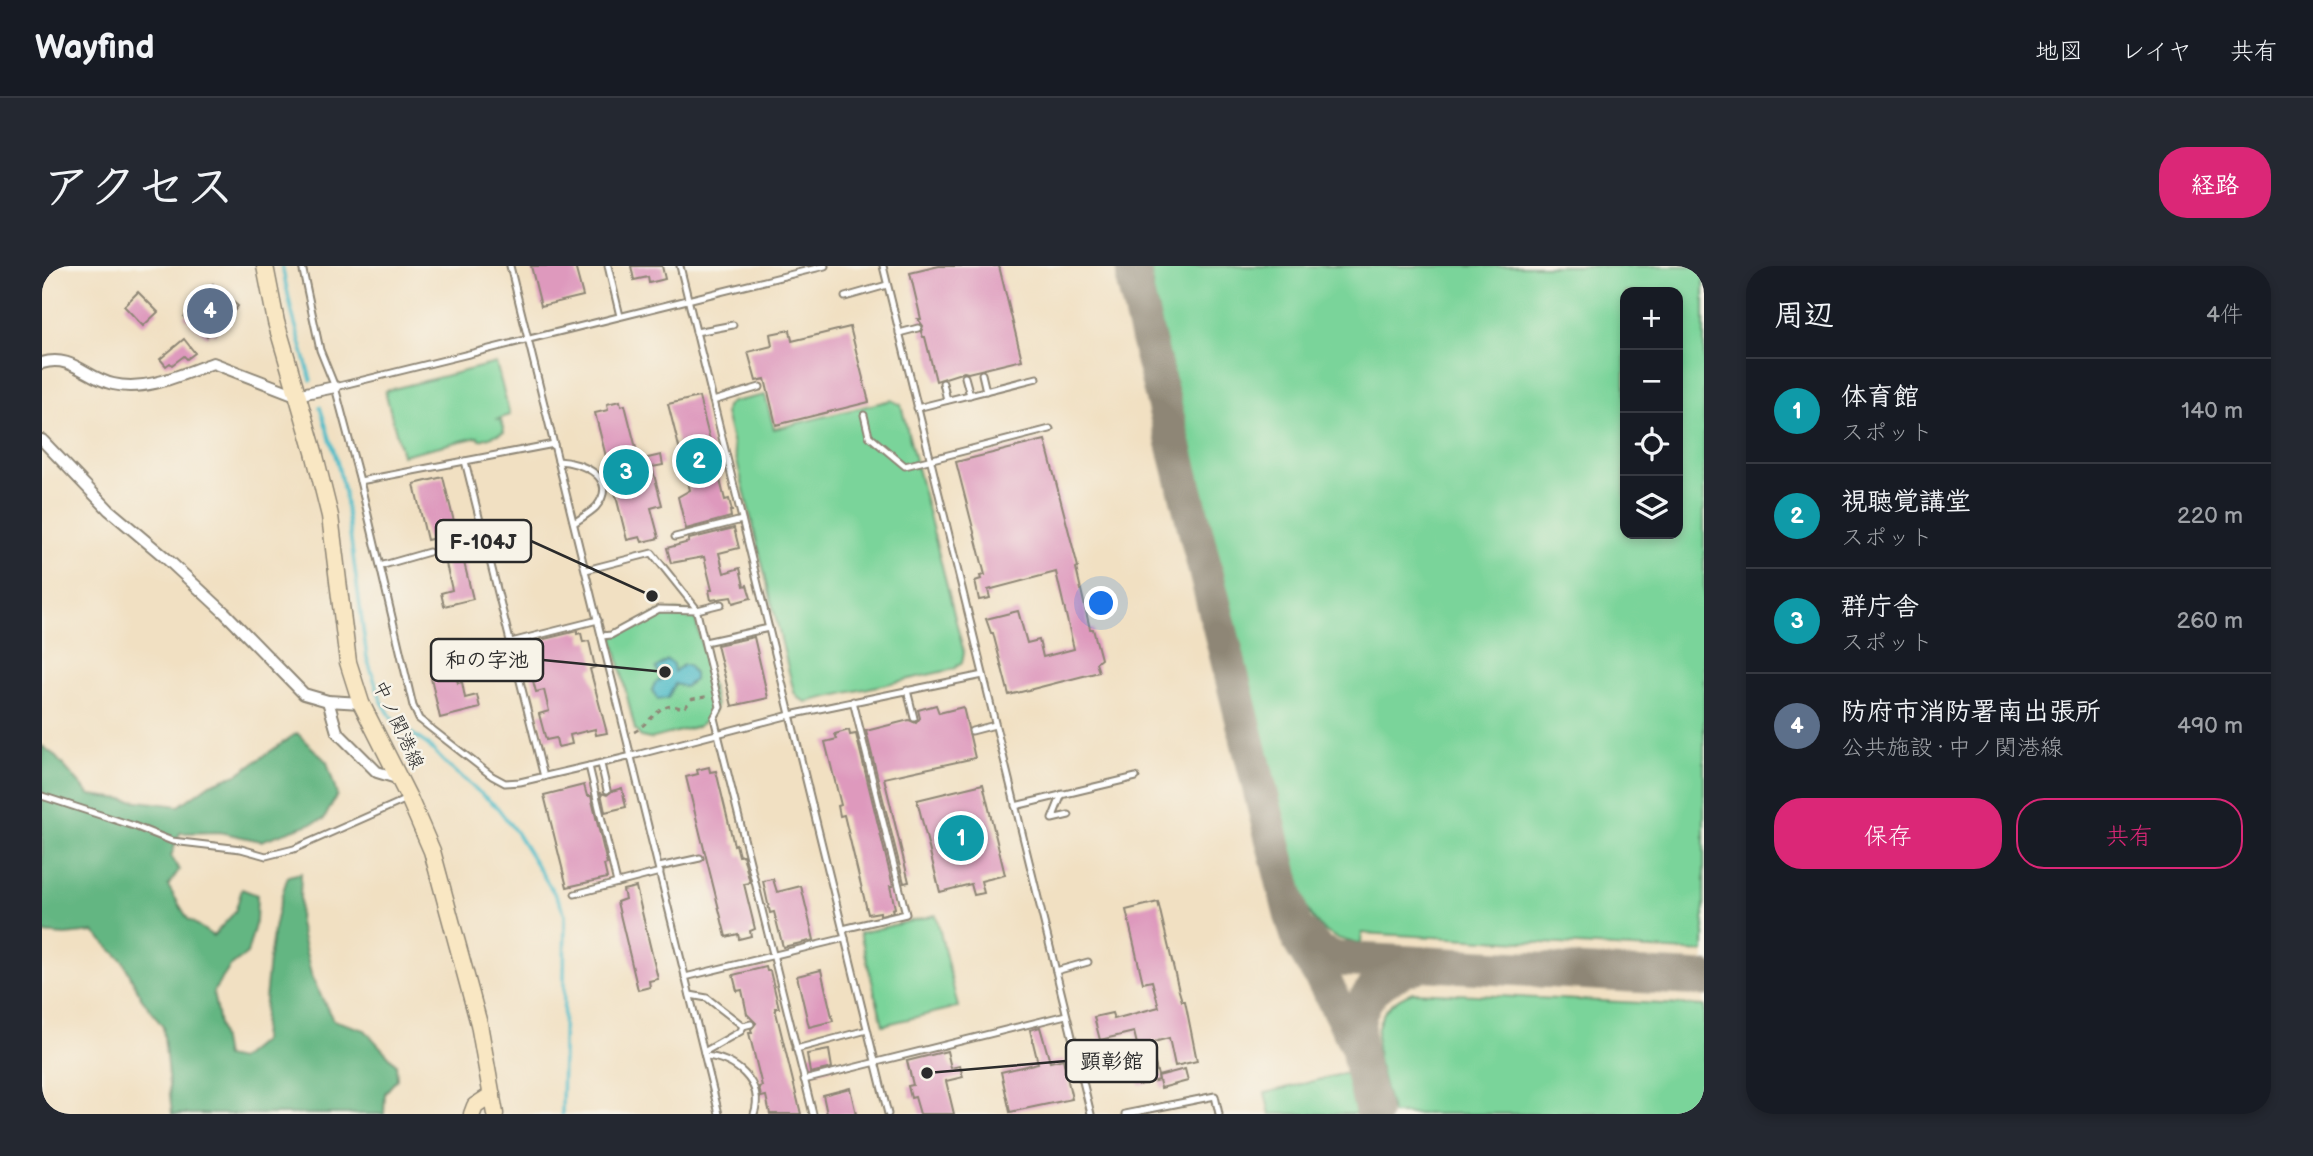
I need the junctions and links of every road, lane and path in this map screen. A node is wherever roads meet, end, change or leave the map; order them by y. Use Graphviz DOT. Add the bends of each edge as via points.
graph roads {
  1 [pos="265,266"];
  2 [pos="302,266"];
  3 [pos="510,266"];
  4 [pos="608,266"];
  5 [pos="681,266"];
  6 [pos="783,266"];
  7 [pos="825,266"];
  8 [pos="883,266"];
  9 [pos="786,275"];
  10 [pos="887,285"];
  11 [pos="845,297"];
  12 [pos="688,299"];
  13 [pos="620,316"];
  14 [pos="733,325"];
  15 [pos="918,328"];
  16 [pos="696,332"];
  17 [pos="899,333"];
  18 [pos="528,339"];
  19 [pos="42,363"];
  20 [pos="982,373"];
  21 [pos="965,377"];
  22 [pos="1037,378"];
  23 [pos="943,383"];
  24 [pos="335,387"];
  25 [pos="760,387"];
  26 [pos="986,391"];
  27 [pos="296,395"];
  28 [pos="970,395"];
  29 [pos="947,400"];
  30 [pos="713,401"];
  31 [pos="917,408"];
  32 [pos="864,415"];
  33 [pos="1050,429"];
  34 [pos="42,440"];
  35 [pos="554,444"];
  36 [pos="929,459"];
  37 [pos="465,461"];
  38 [pos="558,461"];
  39 [pos="360,481"];
  40 [pos="743,520"];
  41 [pos="574,523"];
  42 [pos="676,537"];
  43 [pos="429,552"];
  44 [pos="380,566"];
  45 [pos="586,570"];
  46 [pos="721,604"];
  47 [pos="697,610"];
  48 [pos="598,620"];
  49 [pos="769,628"];
  50 [pos="602,636"];
  51 [pos="511,642"];
  52 [pos="705,642"];
  53 [pos="983,675"];
  54 [pos="907,691"];
  55 [pos="717,692"];
  56 [pos="328,701"];
  57 [pos="853,702"];
  58 [pos="361,703"];
  59 [pos="790,715"];
  60 [pos="914,718"];
  61 [pos="995,725"];
  62 [pos="636,731"];
  63 [pos="972,731"];
  64 [pos="718,734"];
  65 [pos="632,757"];
  66 [pos="601,764"];
  67 [pos="589,766"];
  68 [pos="544,777"];
  69 [pos="1136,777"];
  70 [pos="400,779"];
  71 [pos="607,790"];
  72 [pos="1062,794"];
  73 [pos="42,796"];
  74 [pos="409,798"];
  75 [pos="1015,806"];
  76 [pos="1069,815"];
  77 [pos="699,858"];
  78 [pos="660,870"];
  79 [pos="617,883"];
  80 [pos="575,894"];
  81 [pos="843,929"];
  82 [pos="845,938"];
  83 [pos="772,954"];
  84 [pos="1087,962"];
  85 [pos="1056,971"];
  86 [pos="685,976"];
  87 [pos="690,995"];
  88 [pos="1066,1015"];
  89 [pos="867,1030"];
  90 [pos="796,1049"];
  91 [pos="704,1054"];
  92 [pos="876,1063"];
  93 [pos="804,1080"];
  94 [pos="492,1095"];
  95 [pos="1153,1111"];
  96 [pos="472,1114"];
  97 [pos="495,1114"];
  98 [pos="719,1114"];
  99 [pos="754,1114"];
  100 [pos="813,1114"];
  101 [pos="888,1114"];
  102 [pos="1091,1114"];
  103 [pos="1125,1114"];
  104 [pos="1220,1114"];
  1 -- 27 [label="main road, 中ノ関港線"];
  2 -- 24 [label="lane" via="320,350"];
  3 -- 18 [label="lane"];
  4 -- 13 [label="lane"];
  5 -- 12 [label="lane"];
  6 -- 9 [label="lane"];
  7 -- 9 [label="lane"];
  8 -- 10 [label="lane"];
  9 -- 12 [label="lane"];
  10 -- 11 [label="lane"];
  10 -- 17 [label="lane"];
  12 -- 13 [label="lane"];
  12 -- 16 [label="lane"];
  13 -- 18 [label="lane"];
  14 -- 16 [label="lane"];
  15 -- 17 [label="lane"];
  16 -- 30 [label="lane"];
  17 -- 31 [label="lane"];
  18 -- 24 [label="lane"];
  18 -- 35 [label="lane"];
  19 -- 27 [label="street" via="56,359 113,384 134,386 213,363"];
  20 -- 26 [label="lane"];
  21 -- 28 [label="lane"];
  22 -- 26 [label="lane"];
  23 -- 29 [label="lane"];
  24 -- 27 [label="street"];
  24 -- 39 [label="lane"];
  25 -- 30 [label="lane"];
  26 -- 28 [label="lane"];
  27 -- 58 [label="main road, 中ノ関港線" via="330,516 342,631"];
  28 -- 29 [label="lane"];
  29 -- 31 [label="lane"];
  30 -- 40 [label="lane"];
  31 -- 36 [label="lane"];
  32 -- 36 [label="lane" via="869,436 905,466"];
  33 -- 36 [label="lane"];
  34 -- 56 [label="street" via="109,510 225,612 303,694"];
  35 -- 37 [label="lane"];
  35 -- 38 [label="lane"];
  36 -- 53 [label="lane"];
  37 -- 39 [label="lane"];
  37 -- 51 [label="lane"];
  38 -- 41 [label="lane"];
  38 -- 41 [label="lane" via="587,467 601,480 603,490 596,507"];
  39 -- 44 [label="lane"];
  40 -- 42 [label="lane"];
  40 -- 49 [label="lane"];
  41 -- 45 [label="lane"];
  43 -- 44 [label="lane"];
  44 -- 68 [label="lane" via="419,719 505,783"];
  45 -- 47 [label="lane" via="652,553"];
  45 -- 48 [label="lane"];
  46 -- 47 [label="lane"];
  47 -- 50 [label="lane" via="659,609"];
  47 -- 52 [label="lane"];
  48 -- 50 [label="lane"];
  48 -- 51 [label="lane"];
  49 -- 52 [label="lane"];
  49 -- 59 [label="lane"];
  50 -- 65 [label="lane"];
  51 -- 68 [label="lane"];
  52 -- 55 [label="lane"];
  53 -- 54 [label="lane"];
  53 -- 61 [label="lane"];
  54 -- 57 [label="lane"];
  54 -- 60 [label="lane"];
  55 -- 62 [label="path" via="692,699 684,708 660,710"];
  55 -- 64 [label="lane" via="720,707 714,718"];
  56 -- 58 [label="street"];
  56 -- 70 [label="street" via="337,732 377,772"];
  57 -- 59 [label="lane"];
  57 -- 81 [label="lane" via="906,914"];
  58 -- 70 [label="main road, 中ノ関港線"];
  59 -- 64 [label="lane"];
  59 -- 81 [label="lane"];
  61 -- 63 [label="lane"];
  61 -- 75 [label="lane"];
  64 -- 65 [label="lane"];
  64 -- 83 [label="lane"];
  65 -- 66 [label="lane"];
  65 -- 78 [label="lane"];
  66 -- 67 [label="lane"];
  66 -- 71 [label="lane"];
  67 -- 68 [label="lane"];
  67 -- 79 [label="lane"];
  69 -- 72 [label="lane"];
  70 -- 74 [label="main road, 中ノ関港線"];
  72 -- 75 [label="lane"];
  72 -- 76 [label="lane" via="1052,819"];
  73 -- 74 [label="lane" via="172,841 266,856 294,849"];
  74 -- 94 [label="main road, 中ノ関港線" via="432,851 467,973"];
  75 -- 85 [label="lane"];
  77 -- 78 [label="lane"];
  78 -- 79 [label="lane"];
  78 -- 86 [label="lane"];
  79 -- 80 [label="lane"];
  81 -- 82 [label="lane"];
  82 -- 83 [label="lane"];
  82 -- 89 [label="lane"];
  83 -- 86 [label="lane"];
  83 -- 90 [label="lane"];
  84 -- 85 [label="lane"];
  85 -- 88 [label="lane"];
  86 -- 87 [label="lane"];
  87 -- 91 [label="lane"];
  87 -- 91 [label="lane" via="707,998 747,1025"];
  88 -- 92 [label="lane"];
  88 -- 102 [label="lane"];
  89 -- 90 [label="lane"];
  89 -- 92 [label="lane"];
  90 -- 93 [label="lane"];
  91 -- 98 [label="lane"];
  91 -- 99 [label="lane" via="728,1062 753,1084"];
  92 -- 93 [label="lane"];
  92 -- 101 [label="lane"];
  93 -- 100 [label="lane"];
  94 -- 96 [label="main road" via="475,1106"];
  94 -- 97 [label="main road, 中ノ関港線"];
  95 -- 103 [label="lane"];
  95 -- 104 [label="lane" via="1214,1096"];
}
